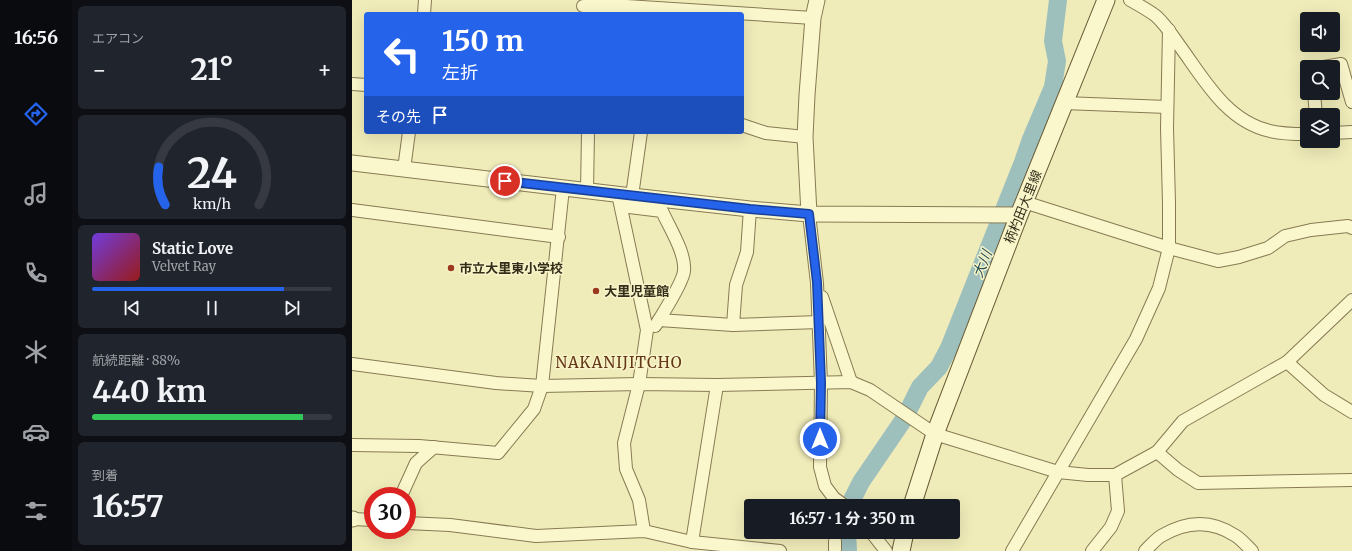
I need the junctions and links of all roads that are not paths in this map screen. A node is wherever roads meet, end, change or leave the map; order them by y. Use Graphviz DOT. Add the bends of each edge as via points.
graph roads {
  1 [pos="425,0"];
  2 [pos="817,0"];
  3 [pos="1106,0"];
  4 [pos="1130,0"];
  5 [pos="583,7"];
  6 [pos="691,8"];
  7 [pos="627,10"];
  8 [pos="424,12"];
  9 [pos="740,12"];
  10 [pos="744,12"];
  11 [pos="813,18"];
  12 [pos="1169,30"];
  13 [pos="1340,64"];
  14 [pos="352,84"];
  15 [pos="364,84"];
  16 [pos="1352,102"];
  17 [pos="1064,103"];
  18 [pos="1167,107"];
  19 [pos="744,126"];
  20 [pos="1352,132"];
  21 [pos="1340,133"];
  22 [pos="409,134"];
  23 [pos="588,134"];
  24 [pos="640,134"];
  25 [pos="1300,134"];
  26 [pos="805,137"];
  27 [pos="352,163"];
  28 [pos="404,169"];
  29 [pos="563,188"];
  30 [pos="587,190"];
  31 [pos="624,199"];
  32 [pos="750,209"];
  33 [pos="1022,209"];
  34 [pos="352,210"];
  35 [pos="809,214"];
  36 [pos="1352,228"];
  37 [pos="559,237"];
  38 [pos="1169,248"];
  39 [pos="817,282"];
  40 [pos="1351,303"];
  41 [pos="659,320"];
  42 [pos="819,322"];
  43 [pos="733,325"];
  44 [pos="646,338"];
  45 [pos="1287,362"];
  46 [pos="352,364"];
  47 [pos="851,382"];
  48 [pos="821,383"];
  49 [pos="639,384"];
  50 [pos="717,385"];
  51 [pos="542,386"];
  52 [pos="1352,412"];
  53 [pos="935,434"];
  54 [pos="352,445"];
  55 [pos="434,448"];
  56 [pos="1157,452"];
  57 [pos="1058,472"];
  58 [pos="1115,474"];
  59 [pos="1352,480"];
  60 [pos="405,487"];
  61 [pos="835,499"];
  62 [pos="914,499"];
  63 [pos="352,518"];
  64 [pos="364,519"];
  65 [pos="352,522"];
  66 [pos="416,523"];
  67 [pos="644,531"];
  68 [pos="877,539"];
  69 [pos="904,539"];
  70 [pos="692,542"];
  71 [pos="780,551"];
  72 [pos="886,551"];
  73 [pos="901,551"];
  74 [pos="1012,551"];
  75 [pos="1092,551"];
  76 [pos="1145,551"];
  77 [pos="1252,551"];
  1 -- 8 [label="street"];
  2 -- 11 [label="street"];
  3 -- 17 [label="main road, 柄杓田大里線"];
  4 -- 12 [label="street" via="1157,17"];
  5 -- 7 [label="street"];
  6 -- 7 [label="street"];
  6 -- 9 [label="street"];
  10 -- 11 [label="street"];
  11 -- 26 [label="street"];
  12 -- 18 [label="street"];
  12 -- 25 [label="street" via="1216,97 1232,112 1251,124 1270,131"];
  13 -- 16 [label="street"];
  14 -- 15 [label="street"];
  17 -- 18 [label="street"];
  17 -- 33 [label="main road, 柄杓田大里線"];
  18 -- 38 [label="street"];
  19 -- 26 [label="street" via="766,133"];
  20 -- 21 [label="street"];
  22 -- 28 [label="street"];
  23 -- 30 [label="street"];
  24 -- 31 [label="street"];
  26 -- 35 [label="street"];
  27 -- 28 [label="street"];
  28 -- 29 [label="street"];
  29 -- 30 [label="street"];
  29 -- 37 [label="street"];
  30 -- 31 [label="street"];
  31 -- 32 [label="street"];
  31 -- 41 [label="street" via="662,211 682,255 684,272"];
  31 -- 44 [label="street" via="647,330"];
  32 -- 35 [label="street"];
  32 -- 43 [label="street" via="748,252 736,285"];
  33 -- 35 [label="street"];
  33 -- 38 [label="street"];
  33 -- 53 [label="main road, 柄杓田大里線"];
  34 -- 37 [label="street"];
  35 -- 39 [label="street"];
  36 -- 38 [label="street" via="1348,226 1311,230 1285,236 1268,248 1218,261"];
  37 -- 51 [label="street"];
  38 -- 57 [label="street" via="1159,288 1136,339"];
  39 -- 42 [label="street"];
  39 -- 47 [label="street"];
  40 -- 45 [label="street"];
  41 -- 43 [label="street"];
  41 -- 44 [label="street"];
  42 -- 43 [label="street"];
  42 -- 48 [label="street"];
  44 -- 49 [label="street"];
  45 -- 52 [label="street" via="1324,395"];
  45 -- 56 [label="street" via="1183,421"];
  46 -- 51 [label="street" via="496,383"];
  47 -- 48 [label="street"];
  47 -- 53 [label="street" via="870,390"];
  48 -- 50 [label="street"];
  48 -- 61 [label="street" via="820,468 825,486"];
  49 -- 50 [label="street"];
  49 -- 51 [label="street"];
  49 -- 67 [label="street" via="624,443 624,453 626,469 639,500"];
  50 -- 70 [label="street"];
  51 -- 55 [label="street" via="534,409 498,453"];
  53 -- 57 [label="street"];
  53 -- 62 [label="main road, 柄杓田大里線"];
  54 -- 55 [label="street"];
  55 -- 60 [label="street" via="416,463"];
  56 -- 58 [label="street"];
  56 -- 59 [label="street" via="1198,483"];
  57 -- 58 [label="street"];
  57 -- 74 [label="street"];
  58 -- 75 [label="street" via="1118,511 1111,527"];
  63 -- 64 [label="street"];
  63 -- 65 [label="street"];
  66 -- 67 [label="street" via="536,536"];
  67 -- 70 [label="street"];
  68 -- 72 [label="street"];
  69 -- 73 [label="main road"];
  70 -- 71 [label="street"];
  76 -- 77 [label="street" via="1160,537 1185,525 1207,523 1227,530"];
}
